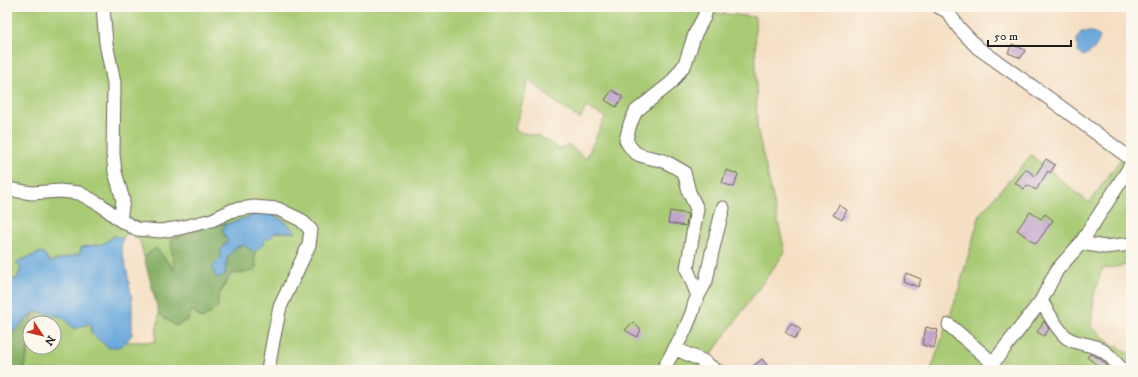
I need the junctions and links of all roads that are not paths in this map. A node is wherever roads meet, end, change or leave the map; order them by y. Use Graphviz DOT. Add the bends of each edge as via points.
graph roads {
  1 [pos="103,7"];
  2 [pos="707,7"];
  3 [pos="944,8"];
  4 [pos="1131,159"];
  5 [pos="1131,165"];
  6 [pos="7,190"];
  7 [pos="723,208"];
  8 [pos="120,220"];
  9 [pos="1081,243"];
  10 [pos="1131,244"];
  11 [pos="698,296"];
  12 [pos="1042,301"];
  13 [pos="949,325"];
  14 [pos="676,349"];
  15 [pos="991,367"];
  16 [pos="268,370"];
  17 [pos="663,370"];
  18 [pos="715,370"];
  19 [pos="1123,370"];
  1 -- 8 [label="street" via="106,43 114,83 113,154 123,200"];
  2 -- 11 [label="street" via="685,64 671,83 636,111 626,140 630,149 640,156 662,160 684,172 697,210 687,270"];
  3 -- 4 [label="street" via="978,48"];
  5 -- 9 [label="street"];
  6 -- 8 [label="street" via="79,194 101,205"];
  7 -- 11 [label="street" via="706,281"];
  8 -- 16 [label="street" via="137,229 160,231 199,224 233,210 254,207 278,209 301,220 311,230 309,245 280,307"];
  9 -- 10 [label="street" via="1105,247"];
  9 -- 12 [label="street" via="1057,270"];
  11 -- 14 [label="street"];
  12 -- 15 [label="street"];
  12 -- 19 [label="street" via="1053,321 1066,336 1073,341 1104,351"];
  13 -- 15 [label="street"];
  14 -- 17 [label="street"];
  14 -- 18 [label="street" via="703,361"];
}
